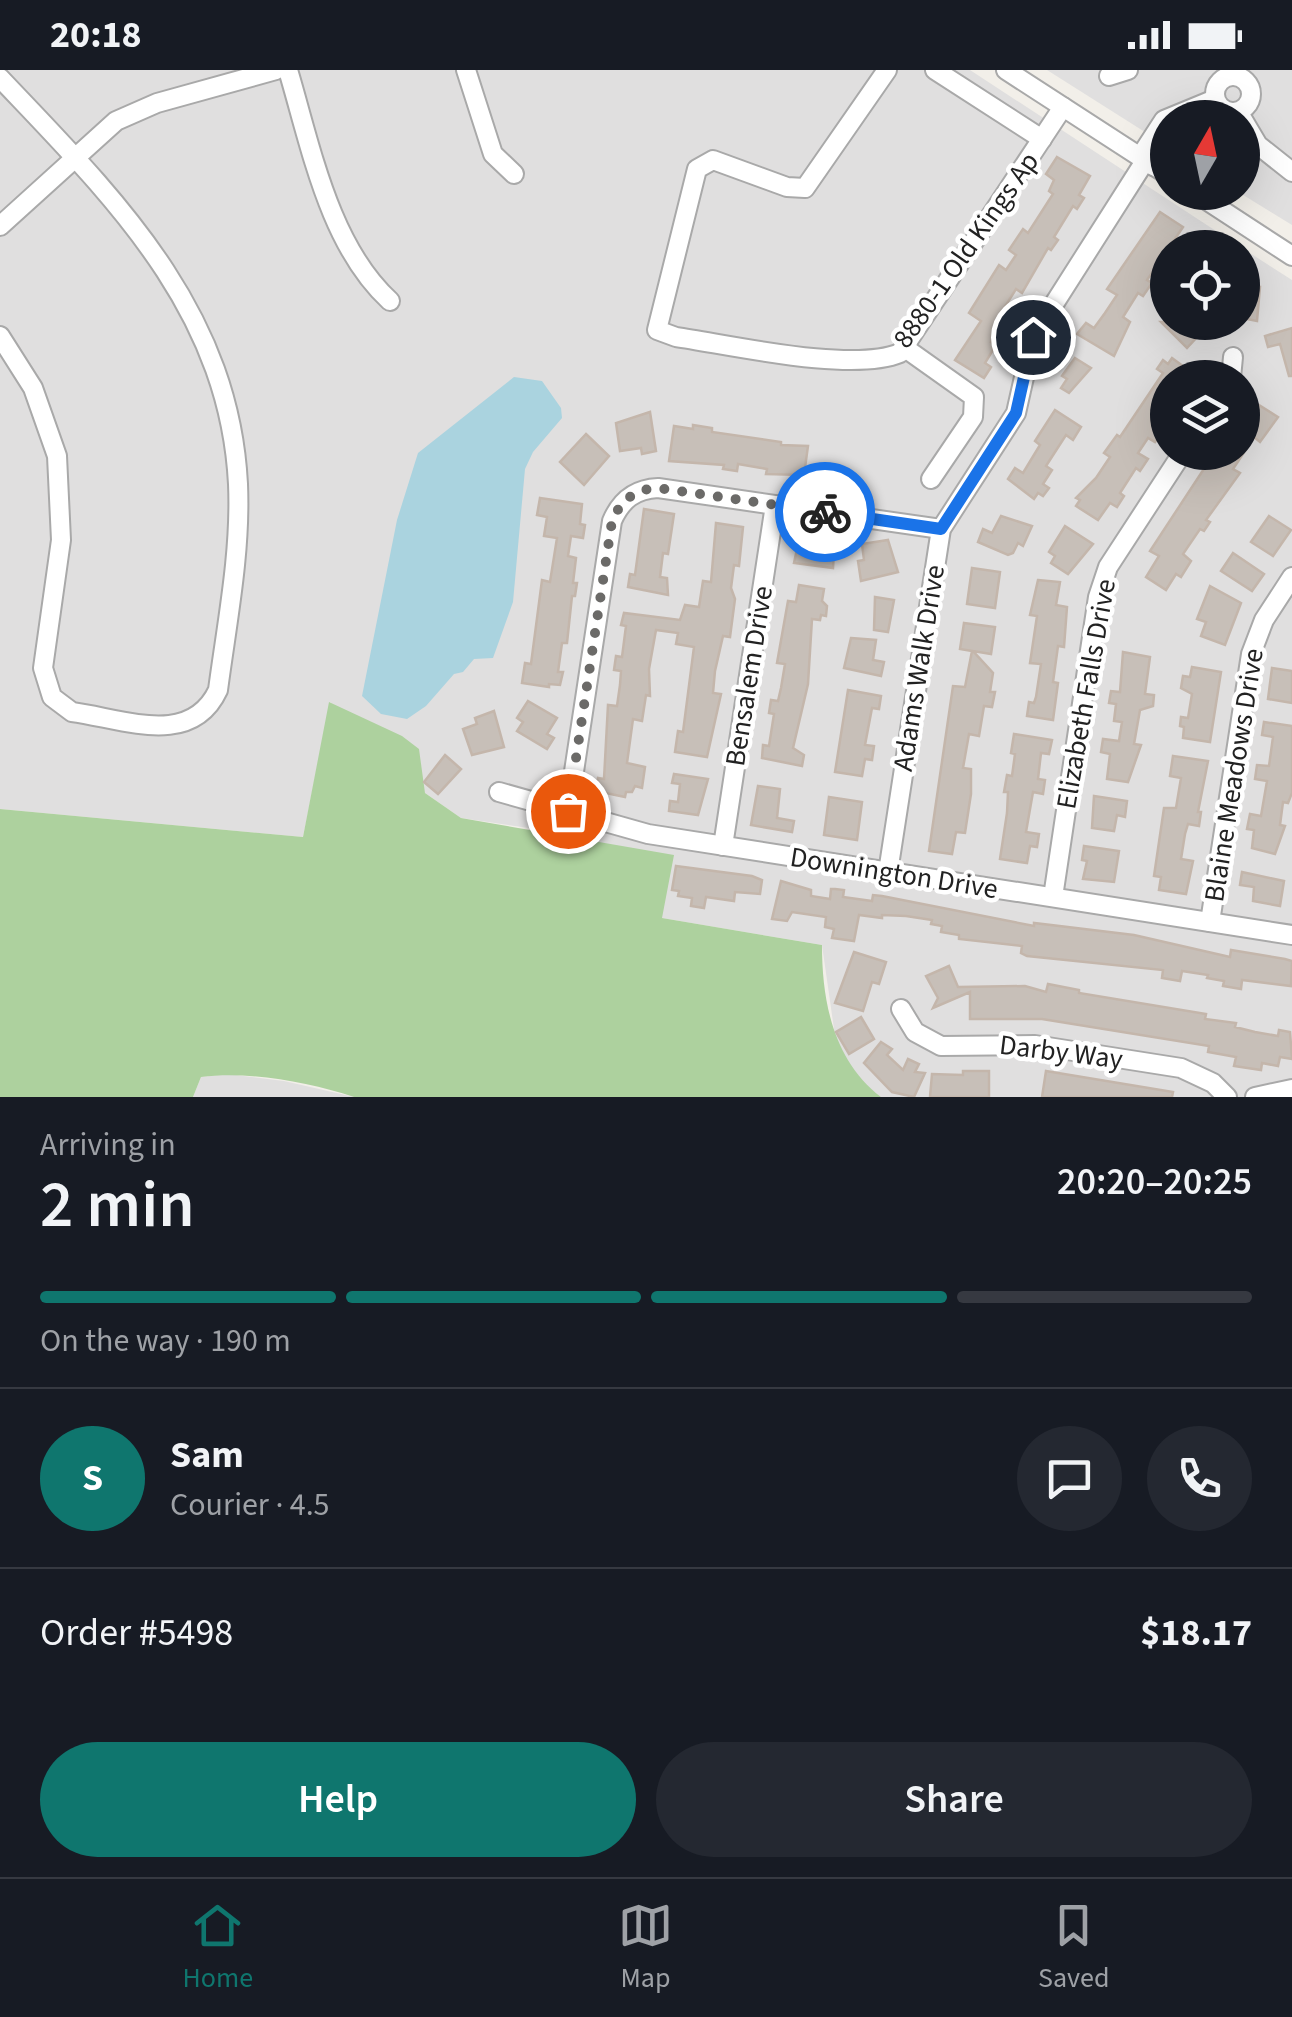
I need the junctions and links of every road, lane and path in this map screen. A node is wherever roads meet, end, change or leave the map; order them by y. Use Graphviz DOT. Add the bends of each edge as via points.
graph roads {
  1 [pos="276,70"];
  2 [pos="288,70"];
  3 [pos="466,70"];
  4 [pos="886,70"];
  5 [pos="935,70"];
  6 [pos="1006,70"];
  7 [pos="1128,70"];
  8 [pos="1219,75"];
  9 [pos="1108,76"];
  10 [pos="0,78"];
  11 [pos="204,79"];
  12 [pos="1215,99"];
  13 [pos="1250,100"];
  14 [pos="1063,107"];
  15 [pos="1042,139"];
  16 [pos="1260,147"];
  17 [pos="74,156"];
  18 [pos="1150,164"];
  19 [pos="1150,166"];
  20 [pos="1292,172"];
  21 [pos="514,174"];
  22 [pos="1222,210"];
  23 [pos="0,226"];
  24 [pos="1292,256"];
  25 [pos="390,301"];
  26 [pos="0,336"];
  27 [pos="905,348"];
  28 [pos="1233,357"];
  29 [pos="1233,360"];
  30 [pos="1171,470"];
  31 [pos="931,479"];
  32 [pos="775,505"];
  33 [pos="941,529"];
  34 [pos="1292,577"];
  35 [pos="499,792"];
  36 [pos="568,811"];
  37 [pos="723,846"];
  38 [pos="888,872"];
  39 [pos="1053,897"];
  40 [pos="1210,922"];
  41 [pos="1292,935"];
  42 [pos="902,1010"];
  43 [pos="1292,1089"];
  44 [pos="1227,1097"];
  45 [pos="1255,1097"];
  1 -- 11 [label="street"];
  2 -- 25 [label="street" via="348,244 369,282"];
  3 -- 21 [label="street" via="493,154"];
  4 -- 27 [label="street, 8880-1 Old Kings Ap" via="805,188 714,160 697,169 657,330 840,359 884,359"];
  5 -- 15 [label="street, 8880-1 Old Kings Ap"];
  6 -- 14 [label="street"];
  7 -- 9 [label="street"];
  8 -- 12 [label="street"];
  8 -- 13 [label="street" via="1249,84"];
  10 -- 17 [label="street"];
  11 -- 17 [label="street" via="133,112"];
  14 -- 15 [label="street, 8880-1 Old Kings Ap"];
  14 -- 18 [label="street"];
  15 -- 27 [label="street, 8880-1 Old Kings Ap"];
  16 -- 20 [label="street"];
  17 -- 23 [label="street"];
  17 -- 26 [label="street" via="145,238 190,308 218,378 238,481 233,582 218,690 198,719 170,726 72,712 48,690 44,668 62,540 58,456 33,388"];
  19 -- 33 [label="street, Adams Walk Drive" via="1033,337 1016,413"];
  22 -- 24 [label="street"];
  27 -- 31 [label="street" via="974,397 973,417"];
  28 -- 29 [label="street"];
  30 -- 39 [label="street, Elizabeth Falls Drive" via="1108,567 1098,597"];
  32 -- 33 [label="street"];
  32 -- 36 [label="street" via="658,488 626,499 612,521"];
  32 -- 37 [label="street, Bensalem Drive"];
  33 -- 38 [label="street, Adams Walk Drive"];
  34 -- 40 [label="street, Blaine Meadows Drive" via="1251,654"];
  35 -- 36 [label="street, Downington Drive"];
  36 -- 37 [label="street, Downington Drive"];
  37 -- 38 [label="street, Downington Drive"];
  38 -- 39 [label="street, Downington Drive"];
  39 -- 40 [label="street, Downington Drive"];
  40 -- 41 [label="street, Downington Drive"];
  42 -- 44 [label="street, Darby Way" via="915,1032 942,1046 1036,1045 1181,1068"];
  43 -- 45 [label="street"];
}
